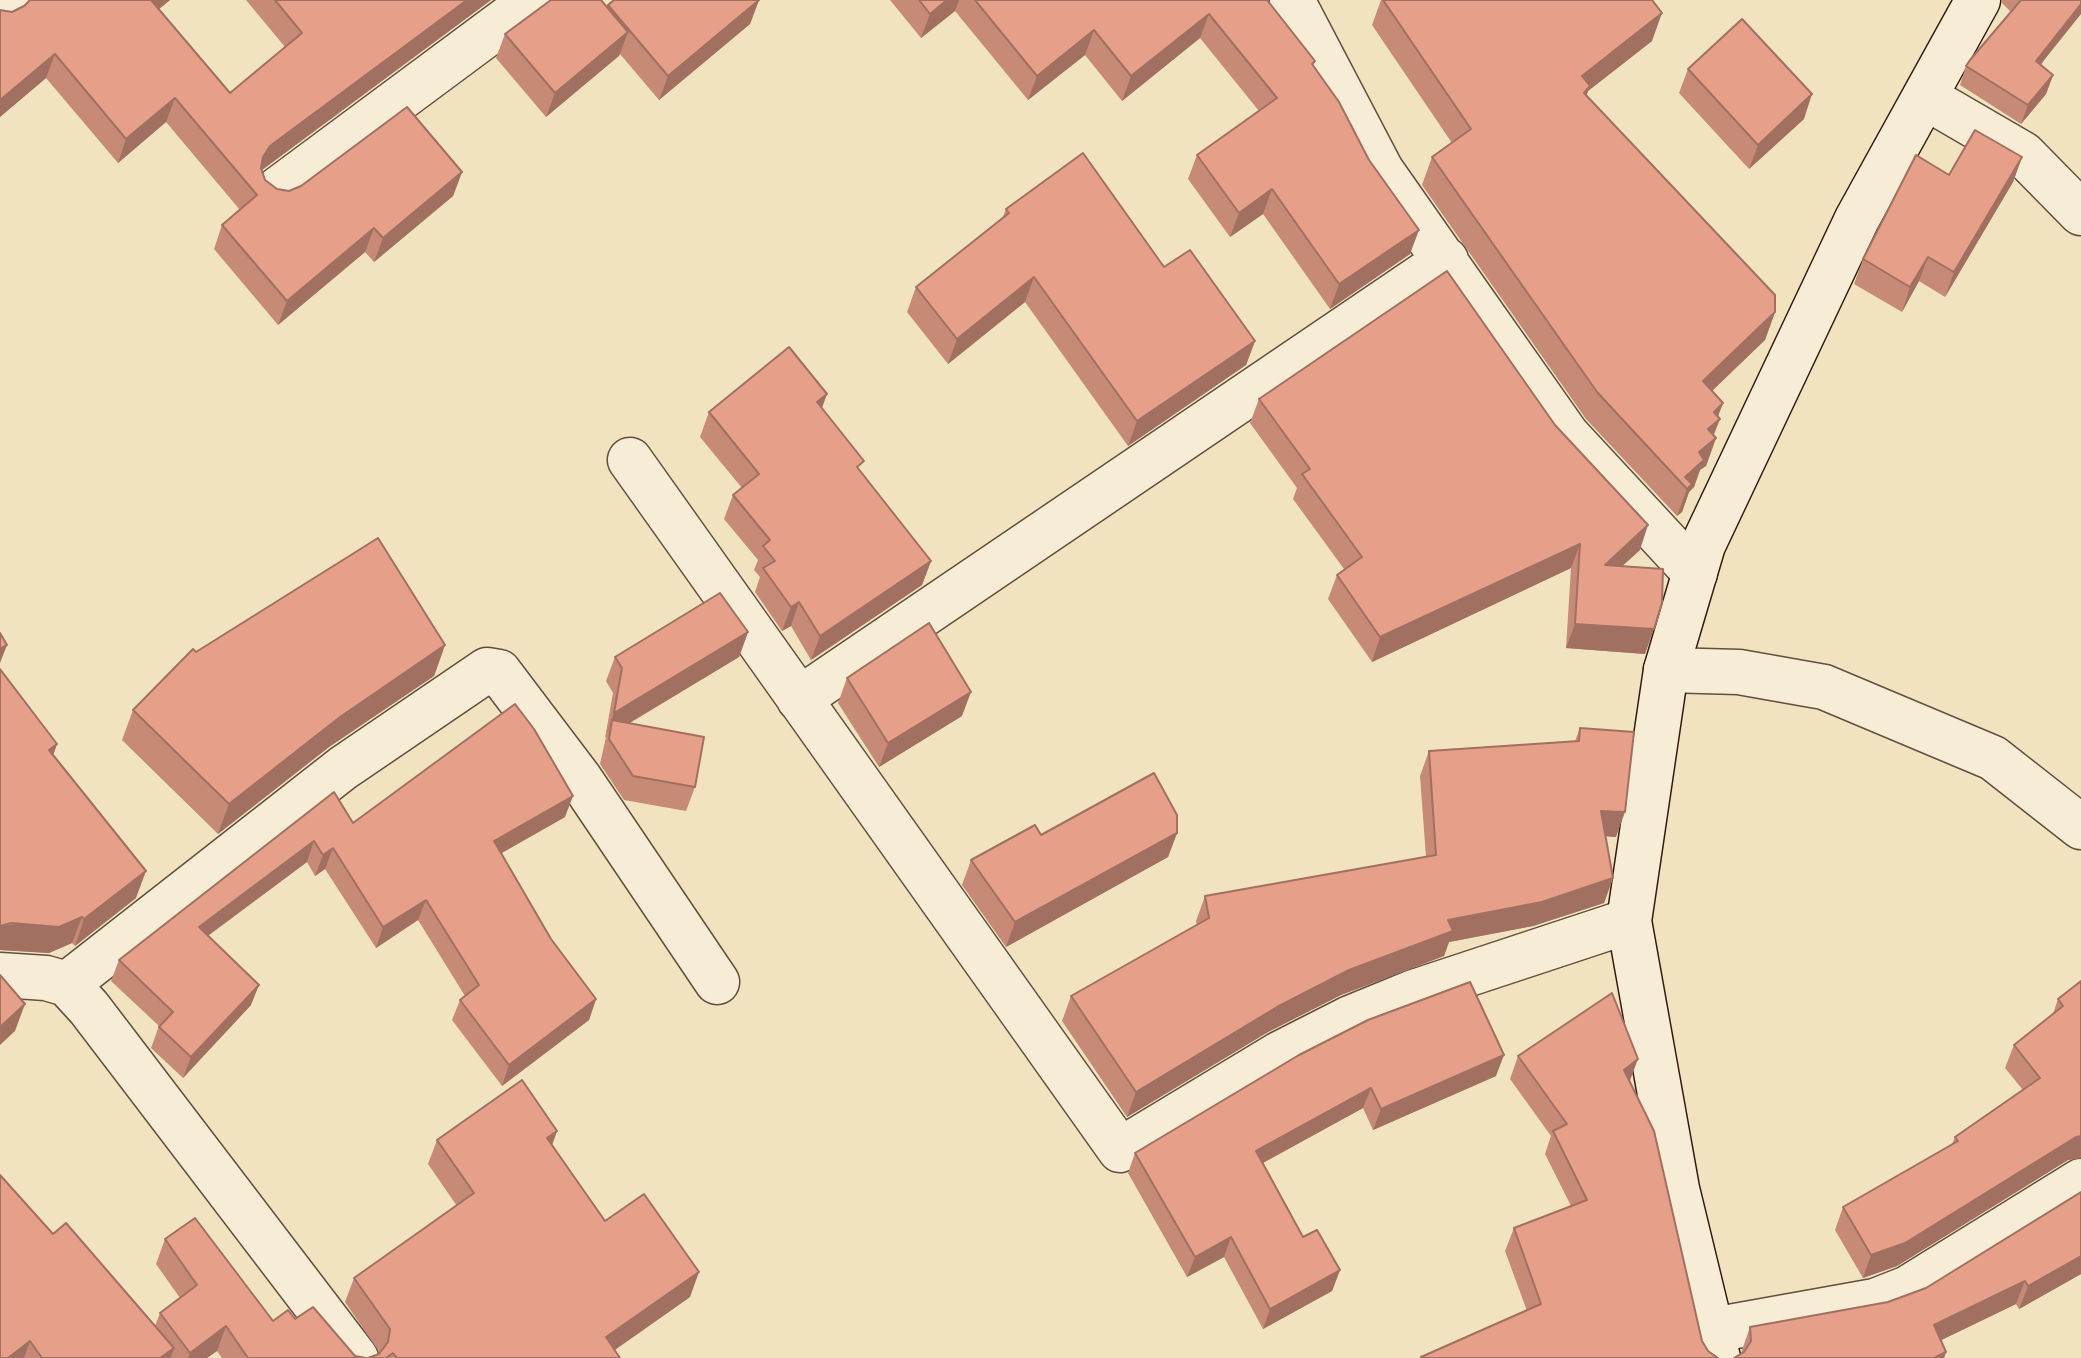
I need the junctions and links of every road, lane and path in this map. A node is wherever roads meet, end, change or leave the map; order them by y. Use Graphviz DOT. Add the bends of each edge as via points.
graph roads {
  1 [pos="13,0"];
  2 [pos="533,0"];
  3 [pos="1292,0"];
  4 [pos="1978,0"];
  5 [pos="0,11"];
  6 [pos="1925,97"];
  7 [pos="277,190"];
  8 [pos="2081,213"];
  9 [pos="1446,260"];
  10 [pos="630,460"];
  11 [pos="1695,573"];
  12 [pos="1666,670"];
  13 [pos="799,699"];
  14 [pos="2081,827"];
  15 [pos="1629,921"];
  16 [pos="0,975"];
  17 [pos="717,982"];
  18 [pos="67,984"];
  19 [pos="2081,1181"];
  20 [pos="1716,1344"];
  21 [pos="356,1358"];
  1 -- 5 [label="street"];
  2 -- 7 [label="street"];
  3 -- 9 [label="street" via="1381,170"];
  4 -- 6 [label="street"];
  6 -- 8 [label="street" via="2023,154"];
  6 -- 11 [label="street" via="1857,219 1703,545"];
  9 -- 11 [label="street" via="1567,435"];
  9 -- 13 [label="street"];
  10 -- 13 [label="street"];
  11 -- 12 [label="street"];
  12 -- 14 [label="street" via="1739,672 1824,687 1993,758"];
  12 -- 15 [label="street"];
  13 -- 15 [label="street" via="1120,1150 1279,1054 1350,1018"];
  15 -- 20 [label="street" via="1677,1189"];
  16 -- 18 [label="street"];
  17 -- 18 [label="street" via="580,779 499,672 487,670 343,768"];
  18 -- 21 [label="street"];
  19 -- 20 [label="street" via="1908,1288"];
}
